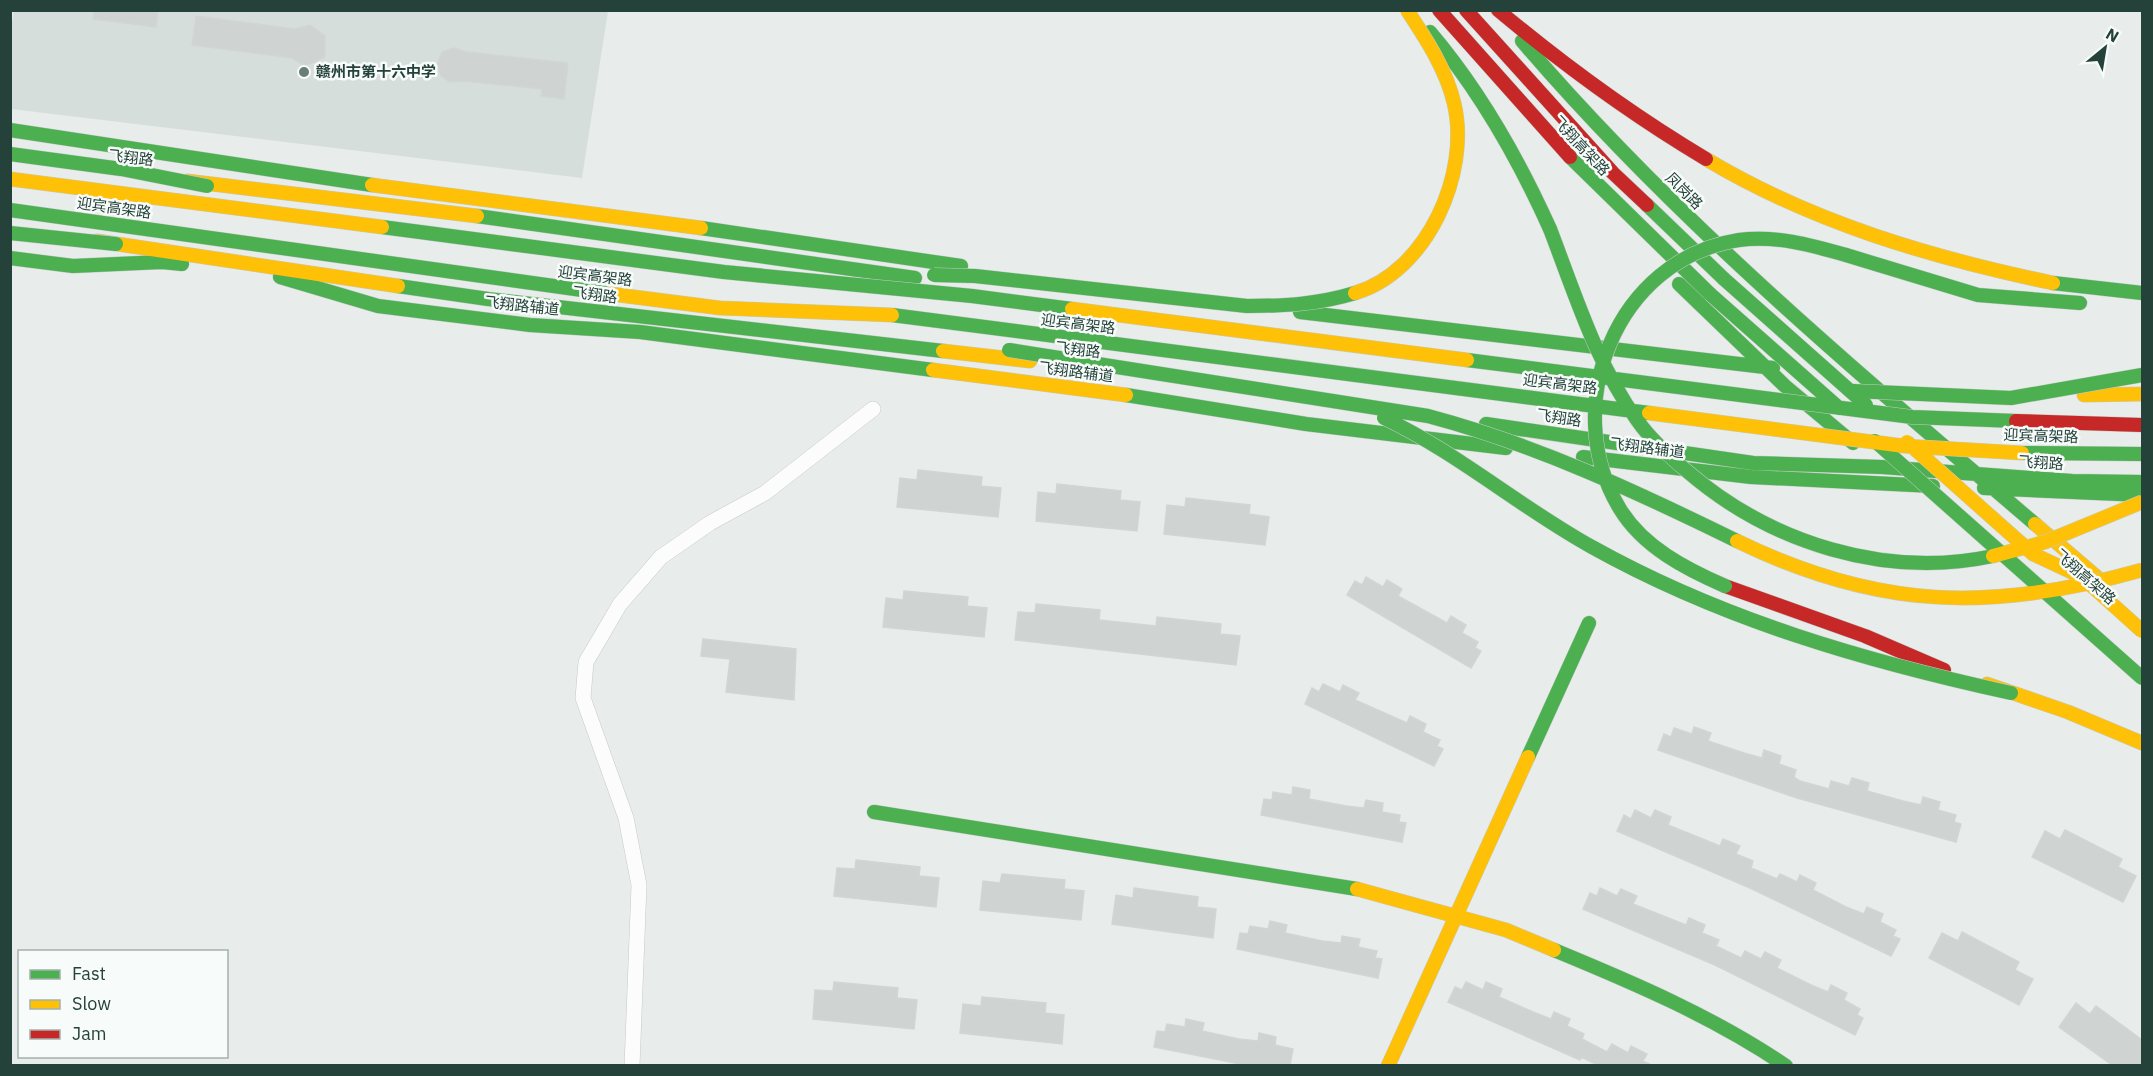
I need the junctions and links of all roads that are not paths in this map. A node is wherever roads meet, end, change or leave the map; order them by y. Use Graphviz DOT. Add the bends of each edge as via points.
graph roads {
  1 [pos="1409,10"];
  2 [pos="1427,10"];
  3 [pos="1439,10"];
  4 [pos="1466,10"];
  5 [pos="1498,10"];
  6 [pos="10,130"];
  7 [pos="10,154"];
  8 [pos="10,162"];
  9 [pos="10,179"];
  10 [pos="10,210"];
  11 [pos="1623,229"];
  12 [pos="10,231"];
  13 [pos="489,240"];
  14 [pos="10,258"];
  15 [pos="1655,260"];
  16 [pos="724,272"];
  17 [pos="486,279"];
  18 [pos="2142,293"];
  19 [pos="2142,301"];
  20 [pos="720,308"];
  21 [pos="1479,360"];
  22 [pos="1765,367"];
  23 [pos="2142,375"];
  24 [pos="1864,378"];
  25 [pos="1785,386"];
  26 [pos="2142,394"];
  27 [pos="1890,402"];
  28 [pos="1346,404"];
  29 [pos="873,409"];
  30 [pos="2142,413"];
  31 [pos="2142,425"];
  32 [pos="2142,454"];
  33 [pos="1882,467"];
  34 [pos="1976,476"];
  35 [pos="2142,482"];
  36 [pos="1903,484"];
  37 [pos="1992,489"];
  38 [pos="2142,495"];
  39 [pos="2142,502"];
  40 [pos="2033,554"];
  41 [pos="2142,570"];
  42 [pos="2083,598"];
  43 [pos="2100,613"];
  44 [pos="2142,618"];
  45 [pos="1589,624"];
  46 [pos="2142,631"];
  47 [pos="2134,643"];
  48 [pos="2142,678"];
  49 [pos="2011,693"];
  50 [pos="2142,693"];
  51 [pos="2142,743"];
  52 [pos="873,812"];
  53 [pos="1456,916"];
  54 [pos="632,1065"];
  55 [pos="1388,1065"];
  56 [pos="1786,1065"];
  1 -- 16 [label="main road, bridge" via="1434,51 1457,108 1460,135 1451,188 1428,234 1410,257 1387,276 1333,302 1302,308 1249,308 975,276"];
  1 -- 39 [label="main road, bridge" via="1444,47 1507,140 1550,229 1611,379 1632,414 1656,443 1727,504 1822,548 1862,559 1904,564 1947,563 2021,550 2067,535"];
  2 -- 11 [label="main road" via="1530,132"];
  3 -- 48 [label="main road, 飞翔高架路, bridge" via="1589,179 1710,294"];
  4 -- 40 [label="main road, 飞翔高架路, bridge" via="1613,173 1724,279"];
  5 -- 18 [label="main road" via="1555,59 1645,122 1751,182 1818,214 1900,246 1961,264 2075,287"];
  5 -- 24 [label="main road, 凤岗路" via="1570,98 1684,214"];
  6 -- 22 [label="main road" via="267,171 731,232 1143,293"];
  7 -- 13 [label="main road, bridge" via="121,169"];
  8 -- 25 [label="main road, 飞翔路" via="536,224 1143,312"];
  9 -- 13 [label="main road, 迎宾高架路, bridge"];
  10 -- 17 [label="main road, 迎宾高架路, bridge"];
  12 -- 17 [label="main road, bridge"];
  12 -- 33 [label="main road, 飞翔路" via="488,299 1136,373 1753,463"];
  13 -- 16 [label="main road, 迎宾高架路, bridge"];
  14 -- 36 [label="main road, 飞翔路辅道" via="74,266 162,262 276,275 378,306 530,325 640,332 1140,397 1306,424 1740,476"];
  15 -- 22 [label="main road"];
  16 -- 21 [label="main road, 迎宾高架路, bridge" via="972,296"];
  17 -- 20 [label="main road, 迎宾高架路, bridge"];
  19 -- 49 [label="main road, bridge" via="2062,304 1978,295 1815,245 1758,239 1726,243 1672,266 1633,300 1607,343 1593,395 1594,435 1605,479 1635,528 1674,562 1725,586"];
  20 -- 28 [label="main road, bridge"];
  20 -- 32 [label="main road, 迎宾高架路, bridge" via="884,314 1904,446 2044,454"];
  21 -- 23 [label="main road, bridge" via="1586,356 1870,393 2012,398"];
  21 -- 31 [label="main road, 迎宾高架路, bridge" via="1912,417"];
  22 -- 24 [label="main road"];
  22 -- 25 [label="main road"];
  24 -- 26 [label="main road" via="2058,396"];
  24 -- 27 [label="main road, 凤岗路"];
  25 -- 27 [label="main road, 飞翔路"];
  25 -- 33 [label="main road"];
  27 -- 30 [label="main road, 飞翔路" via="2060,413"];
  27 -- 34 [label="main road, 凤岗路"];
  28 -- 41 [label="main road, bridge" via="1380,406 1453,425 1578,466 1777,560 1855,586 1941,599 2014,598 2065,592"];
  28 -- 49 [label="main road, bridge" via="1398,424 1582,541 1641,574 1714,607 1857,657"];
  29 -- 54 [label="street" via="765,493 661,556 620,604 586,662 583,698 626,818 639,885"];
  33 -- 34 [label="main road, 飞翔路"];
  33 -- 36 [label="main road"];
  34 -- 35 [label="main road, 飞翔路"];
  34 -- 37 [label="main road, 凤岗路"];
  36 -- 37 [label="main road, 飞翔路辅道"];
  36 -- 50 [label="main road"];
  37 -- 38 [label="main road, 飞翔路辅道"];
  37 -- 44 [label="main road, 凤岗路"];
  40 -- 42 [label="main road, 飞翔高架路, bridge"];
  40 -- 46 [label="main road, bridge" via="2082,578"];
  43 -- 47 [label="main road, 飞翔高架路"];
  45 -- 53 [label="main road"];
  49 -- 51 [label="main road"];
  52 -- 53 [label="main road" via="1362,890"];
  53 -- 55 [label="main road"];
  53 -- 56 [label="main road" via="1506,930 1643,987 1752,1043"];
}
